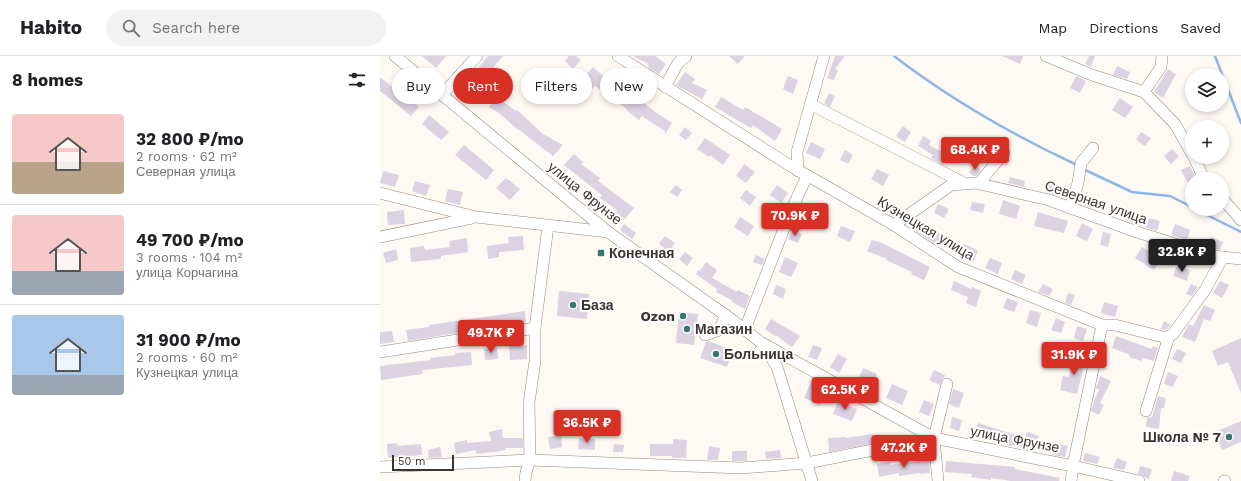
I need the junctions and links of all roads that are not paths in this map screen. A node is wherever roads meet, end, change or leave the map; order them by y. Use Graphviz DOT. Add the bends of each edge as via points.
graph roads {
  1 [pos="395,56"];
  2 [pos="477,56"];
  3 [pos="686,56"];
  4 [pos="824,56"];
  5 [pos="1046,56"];
  6 [pos="1162,56"];
  7 [pos="620,57"];
  8 [pos="409,68"];
  9 [pos="665,86"];
  10 [pos="445,92"];
  11 [pos="1144,92"];
  12 [pos="445,97"];
  13 [pos="810,104"];
  14 [pos="1185,142"];
  15 [pos="1093,148"];
  16 [pos="1004,153"];
  17 [pos="802,173"];
  18 [pos="979,183"];
  19 [pos="965,184"];
  20 [pos="380,193"];
  21 [pos="1229,206"];
  22 [pos="1070,208"];
  23 [pos="476,217"];
  24 [pos="1241,220"];
  25 [pos="894,225"];
  26 [pos="548,226"];
  27 [pos="608,232"];
  28 [pos="380,237"];
  29 [pos="1223,257"];
  30 [pos="1241,259"];
  31 [pos="726,315"];
  32 [pos="1102,325"];
  33 [pos="535,328"];
  34 [pos="745,329"];
  35 [pos="705,335"];
  36 [pos="1169,336"];
  37 [pos="762,348"];
  38 [pos="380,352"];
  39 [pos="947,384"];
  40 [pos="1146,411"];
  41 [pos="934,438"];
  42 [pos="530,460"];
  43 [pos="807,463"];
  44 [pos="1073,466"];
  45 [pos="380,467"];
  46 [pos="525,481"];
  47 [pos="812,481"];
  48 [pos="938,481"];
  49 [pos="1071,481"];
  50 [pos="1139,481"];
  1 -- 8 [label="street, улица Фрунзе"];
  2 -- 10 [label="street"];
  3 -- 9 [label="street" via="678,63"];
  4 -- 13 [label="street"];
  5 -- 11 [label="street"];
  6 -- 11 [label="street" via="1161,67"];
  7 -- 9 [label="street, Кузнецкая улица"];
  9 -- 17 [label="street, Кузнецкая улица"];
  11 -- 14 [label="street" via="1175,124"];
  12 -- 27 [label="street, улица Фрунзе"];
  13 -- 17 [label="street" via="797,152"];
  13 -- 19 [label="street"];
  15 -- 22 [label="street" via="1081,162"];
  16 -- 18 [label="street"];
  17 -- 25 [label="street, Кузнецкая улица"];
  17 -- 34 [label="street" via="790,213"];
  18 -- 19 [label="street, Северная улица"];
  18 -- 22 [label="street, Северная улица" via="1049,200"];
  19 -- 25 [label="street, Северная улица" via="950,185"];
  20 -- 23 [label="street"];
  21 -- 24 [label="street"];
  22 -- 29 [label="street, Северная улица" via="1137,232"];
  23 -- 26 [label="street"];
  23 -- 28 [label="street"];
  25 -- 32 [label="street, Кузнецкая улица" via="958,267"];
  26 -- 27 [label="street"];
  26 -- 33 [label="street"];
  27 -- 31 [label="street, улица Фрунзе"];
  29 -- 30 [label="street, Северная улица"];
  29 -- 36 [label="street" via="1205,290"];
  31 -- 34 [label="street, улица Фрунзе"];
  31 -- 35 [label="street" via="719,330"];
  32 -- 36 [label="street, Кузнецкая улица" via="1115,325 1167,338"];
  32 -- 44 [label="street"];
  33 -- 38 [label="street"];
  33 -- 42 [label="street" via="535,361 529,403"];
  34 -- 37 [label="street, улица Фрунзе"];
  36 -- 40 [label="street"];
  37 -- 41 [label="street, улица Фрунзе"];
  37 -- 43 [label="street, улица Фрунзе" via="776,367"];
  39 -- 41 [label="street"];
  41 -- 43 [label="street"];
  41 -- 44 [label="street, улица Фрунзе"];
  41 -- 48 [label="street"];
  42 -- 43 [label="street" via="741,468"];
  42 -- 45 [label="street"];
  42 -- 46 [label="street"];
  43 -- 47 [label="street, улица Фрунзе"];
  44 -- 49 [label="street"];
  44 -- 50 [label="street, улица Фрунзе"];
}
